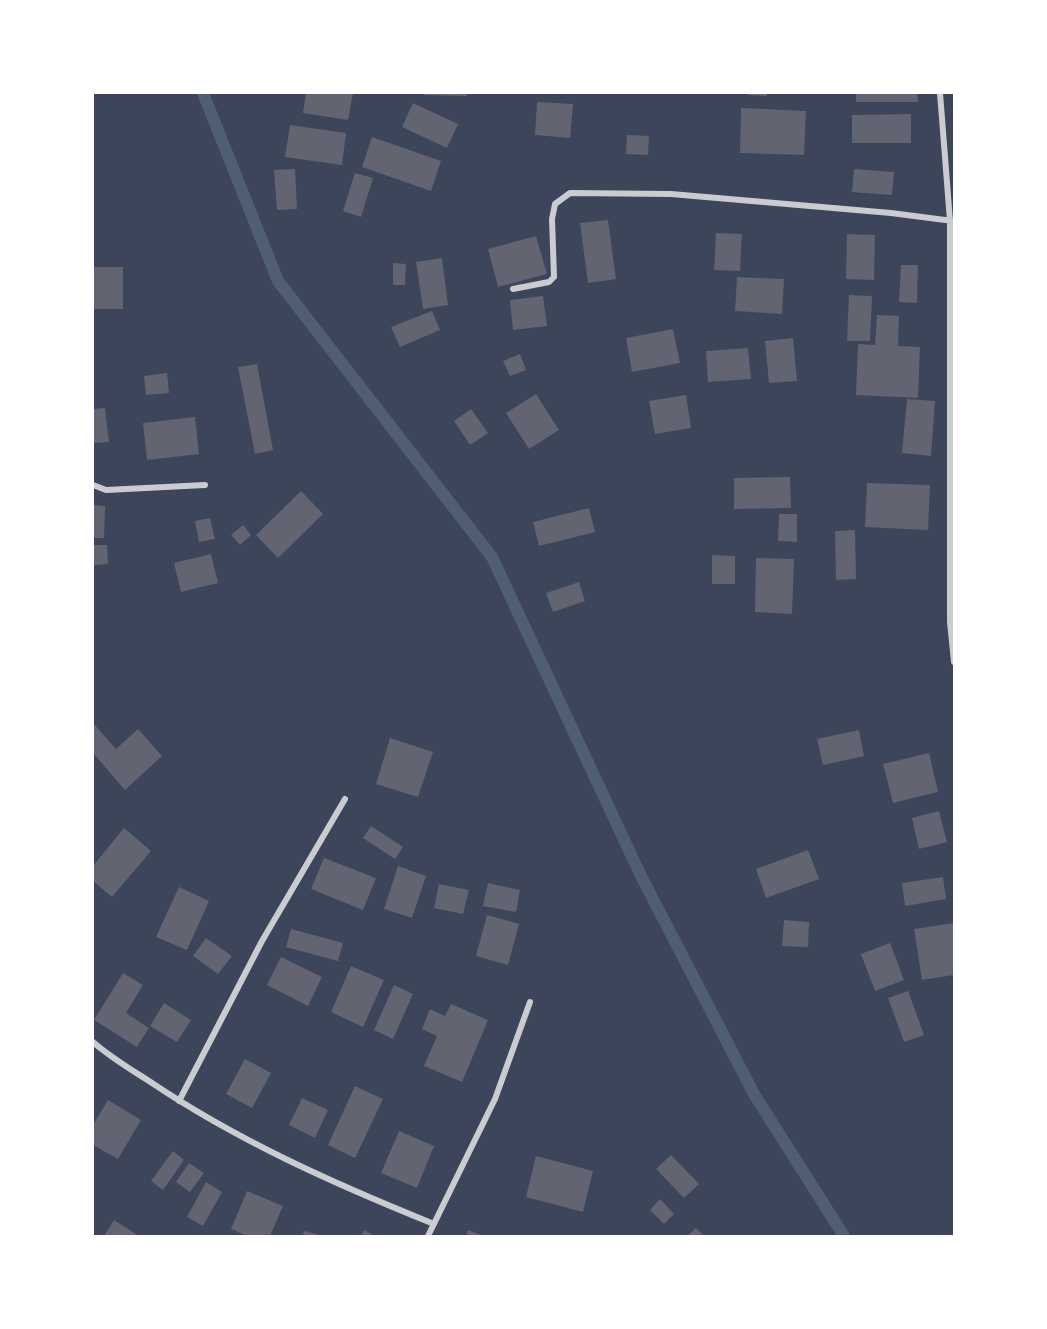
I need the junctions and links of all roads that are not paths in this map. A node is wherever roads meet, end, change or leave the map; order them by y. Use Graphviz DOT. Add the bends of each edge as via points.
graph roads {
  1 [pos="940,93"];
  2 [pos="952,221"];
  3 [pos="513,289"];
  4 [pos="93,485"];
  5 [pos="205,485"];
  6 [pos="952,622"];
  7 [pos="954,662"];
  8 [pos="345,799"];
  9 [pos="530,1002"];
  10 [pos="93,1042"];
  11 [pos="179,1101"];
  12 [pos="434,1224"];
  13 [pos="428,1236"];
  1 -- 2 [label="street"];
  2 -- 3 [label="street" via="671,195 570,193 555,204 552,219 554,276 549,282"];
  2 -- 6 [label="street"];
  4 -- 5 [label="street" via="106,490"];
  6 -- 7 [label="street"];
  8 -- 11 [label="street" via="262,941"];
  9 -- 12 [label="street" via="495,1099"];
  10 -- 11 [label="street"];
  11 -- 12 [label="street" via="333,1183"];
  12 -- 13 [label="street"];
}
